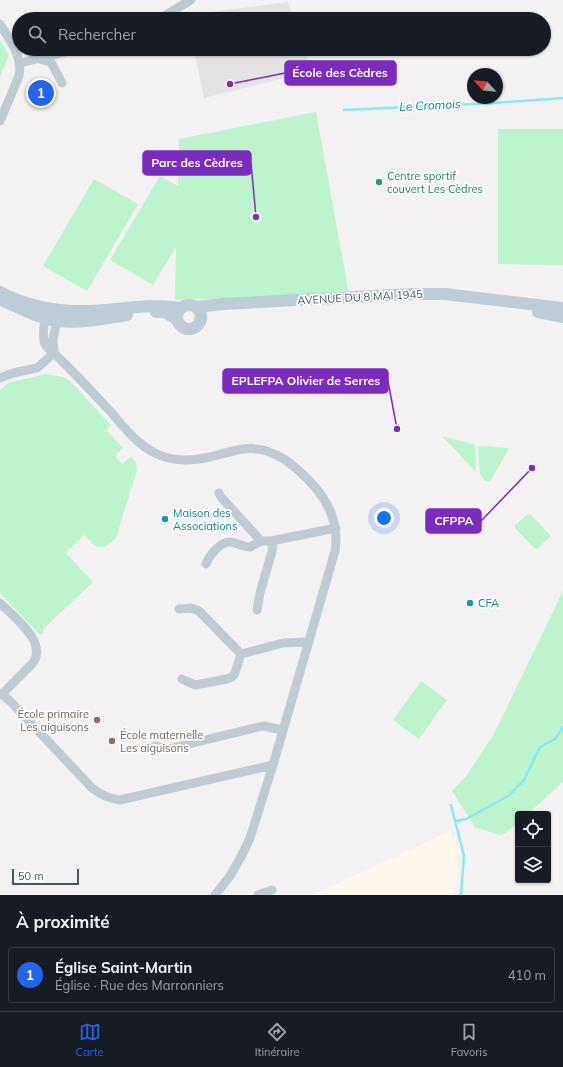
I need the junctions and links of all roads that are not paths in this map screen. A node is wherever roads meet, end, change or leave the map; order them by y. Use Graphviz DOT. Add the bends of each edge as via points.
graph roads {
  1 [pos="191,0"];
  2 [pos="171,12"];
  3 [pos="0,24"];
  4 [pos="12,45"];
  5 [pos="17,56"];
  6 [pos="47,56"];
  7 [pos="38,58"];
  8 [pos="20,63"];
  9 [pos="62,83"];
  10 [pos="0,121"];
  11 [pos="0,292"];
  12 [pos="0,299"];
  13 [pos="505,302"];
  14 [pos="215,304"];
  15 [pos="196,307"];
  16 [pos="563,308"];
  17 [pos="178,313"];
  18 [pos="52,314"];
  19 [pos="563,317"];
  20 [pos="200,320"];
  21 [pos="54,353"];
  22 [pos="0,378"];
  23 [pos="219,493"];
  24 [pos="336,528"];
  25 [pos="261,541"];
  26 [pos="271,541"];
  27 [pos="206,564"];
  28 [pos="0,603"];
  29 [pos="179,609"];
  30 [pos="256,610"];
  31 [pos="309,642"];
  32 [pos="241,654"];
  33 [pos="182,679"];
  34 [pos="1,693"];
  35 [pos="284,730"];
  36 [pos="155,746"];
  37 [pos="273,765"];
  38 [pos="215,895"];
  39 [pos="258,895"];
  40 [pos="266,895"];
  1 -- 2 [label="street"];
  3 -- 4 [label="street"];
  5 -- 8 [label="street"];
  6 -- 7 [label="street"];
  7 -- 8 [label="street"];
  7 -- 9 [label="street" via="51,62"];
  8 -- 10 [label="street" via="19,76"];
  11 -- 18 [label="main road"];
  12 -- 18 [label="main road" via="26,312"];
  13 -- 14 [label="main road, AVENUE DU 8 MAI 1945" via="445,294 412,294"];
  13 -- 16 [label="main road, AVENUE DU 8 MAI 1945"];
  13 -- 19 [label="main road, AVENUE DU 8 MAI 1945"];
  14 -- 15 [label="main road, AVENUE DU 8 MAI 1945"];
  14 -- 20 [label="main road"];
  15 -- 17 [label="main road" via="190,304 183,306"];
  15 -- 20 [label="main road" via="200,312"];
  17 -- 18 [label="main road" via="160,305"];
  17 -- 20 [label="main road" via="180,325 183,327 190,329 197,326"];
  18 -- 21 [label="street" via="44,341"];
  21 -- 22 [label="street" via="37,368"];
  21 -- 24 [label="street" via="148,449 177,460 200,459 243,449 262,450 278,456 292,464 324,497 334,516"];
  23 -- 25 [label="street"];
  24 -- 26 [label="street"];
  24 -- 31 [label="street" via="335,551"];
  25 -- 26 [label="street"];
  25 -- 27 [label="street" via="250,547 228,542 219,547"];
  26 -- 30 [label="street" via="273,548"];
  28 -- 34 [label="street" via="33,638 38,650 32,664"];
  29 -- 32 [label="street" via="199,610"];
  31 -- 32 [label="street" via="283,643"];
  31 -- 35 [label="street"];
  32 -- 33 [label="street" via="232,677 196,685"];
  34 -- 37 [label="street" via="92,788 113,799 120,800"];
  35 -- 36 [label="street" via="263,726 168,749"];
  35 -- 37 [label="street"];
  37 -- 38 [label="street" via="250,838 230,876"];
  39 -- 40 [label="street" via="272,890"];
}
